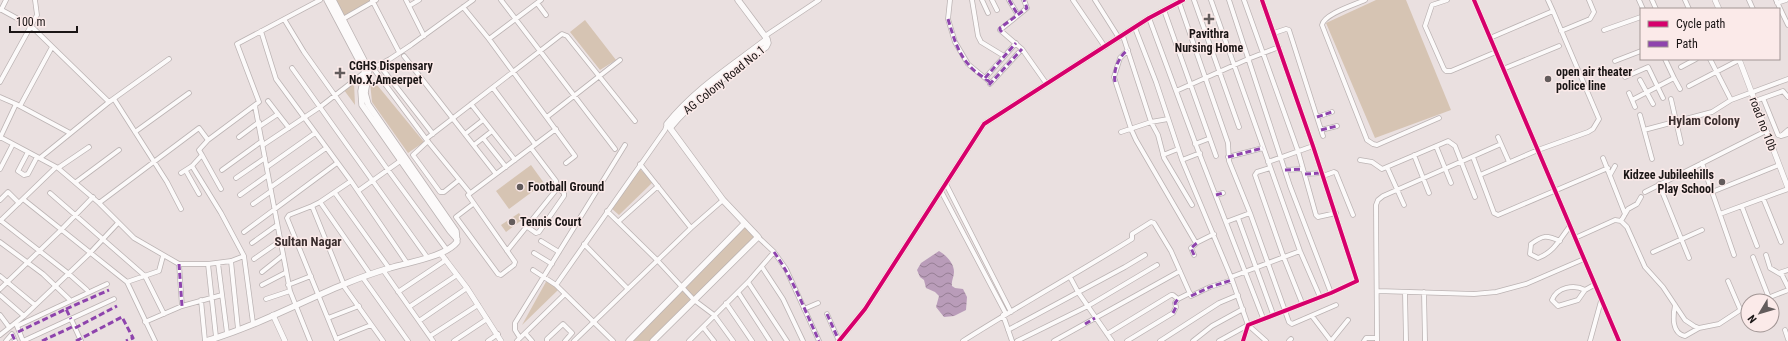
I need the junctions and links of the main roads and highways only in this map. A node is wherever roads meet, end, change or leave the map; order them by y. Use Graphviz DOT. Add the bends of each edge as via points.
graph roads {
  1 [pos="327,0"];
  2 [pos="333,0"];
  3 [pos="738,0"];
  4 [pos="369,70"];
  5 [pos="744,224"];
  6 [pos="214,339"];
  7 [pos="205,341"];
  8 [pos="629,341"];
  9 [pos="653,341"];
  1 -- 4 [label="main road"];
  2 -- 4 [label="main road"];
  3 -- 5 [label="main road, AG Colony Road No.1" via="768,43 709,89 667,127"];
  4 -- 6 [label="main road" via="361,91 362,105 450,231 458,238 456,244 441,254 370,274"];
  5 -- 8 [label="main road"];
  5 -- 9 [label="main road" via="758,237"];
  6 -- 7 [label="main road"];
}
